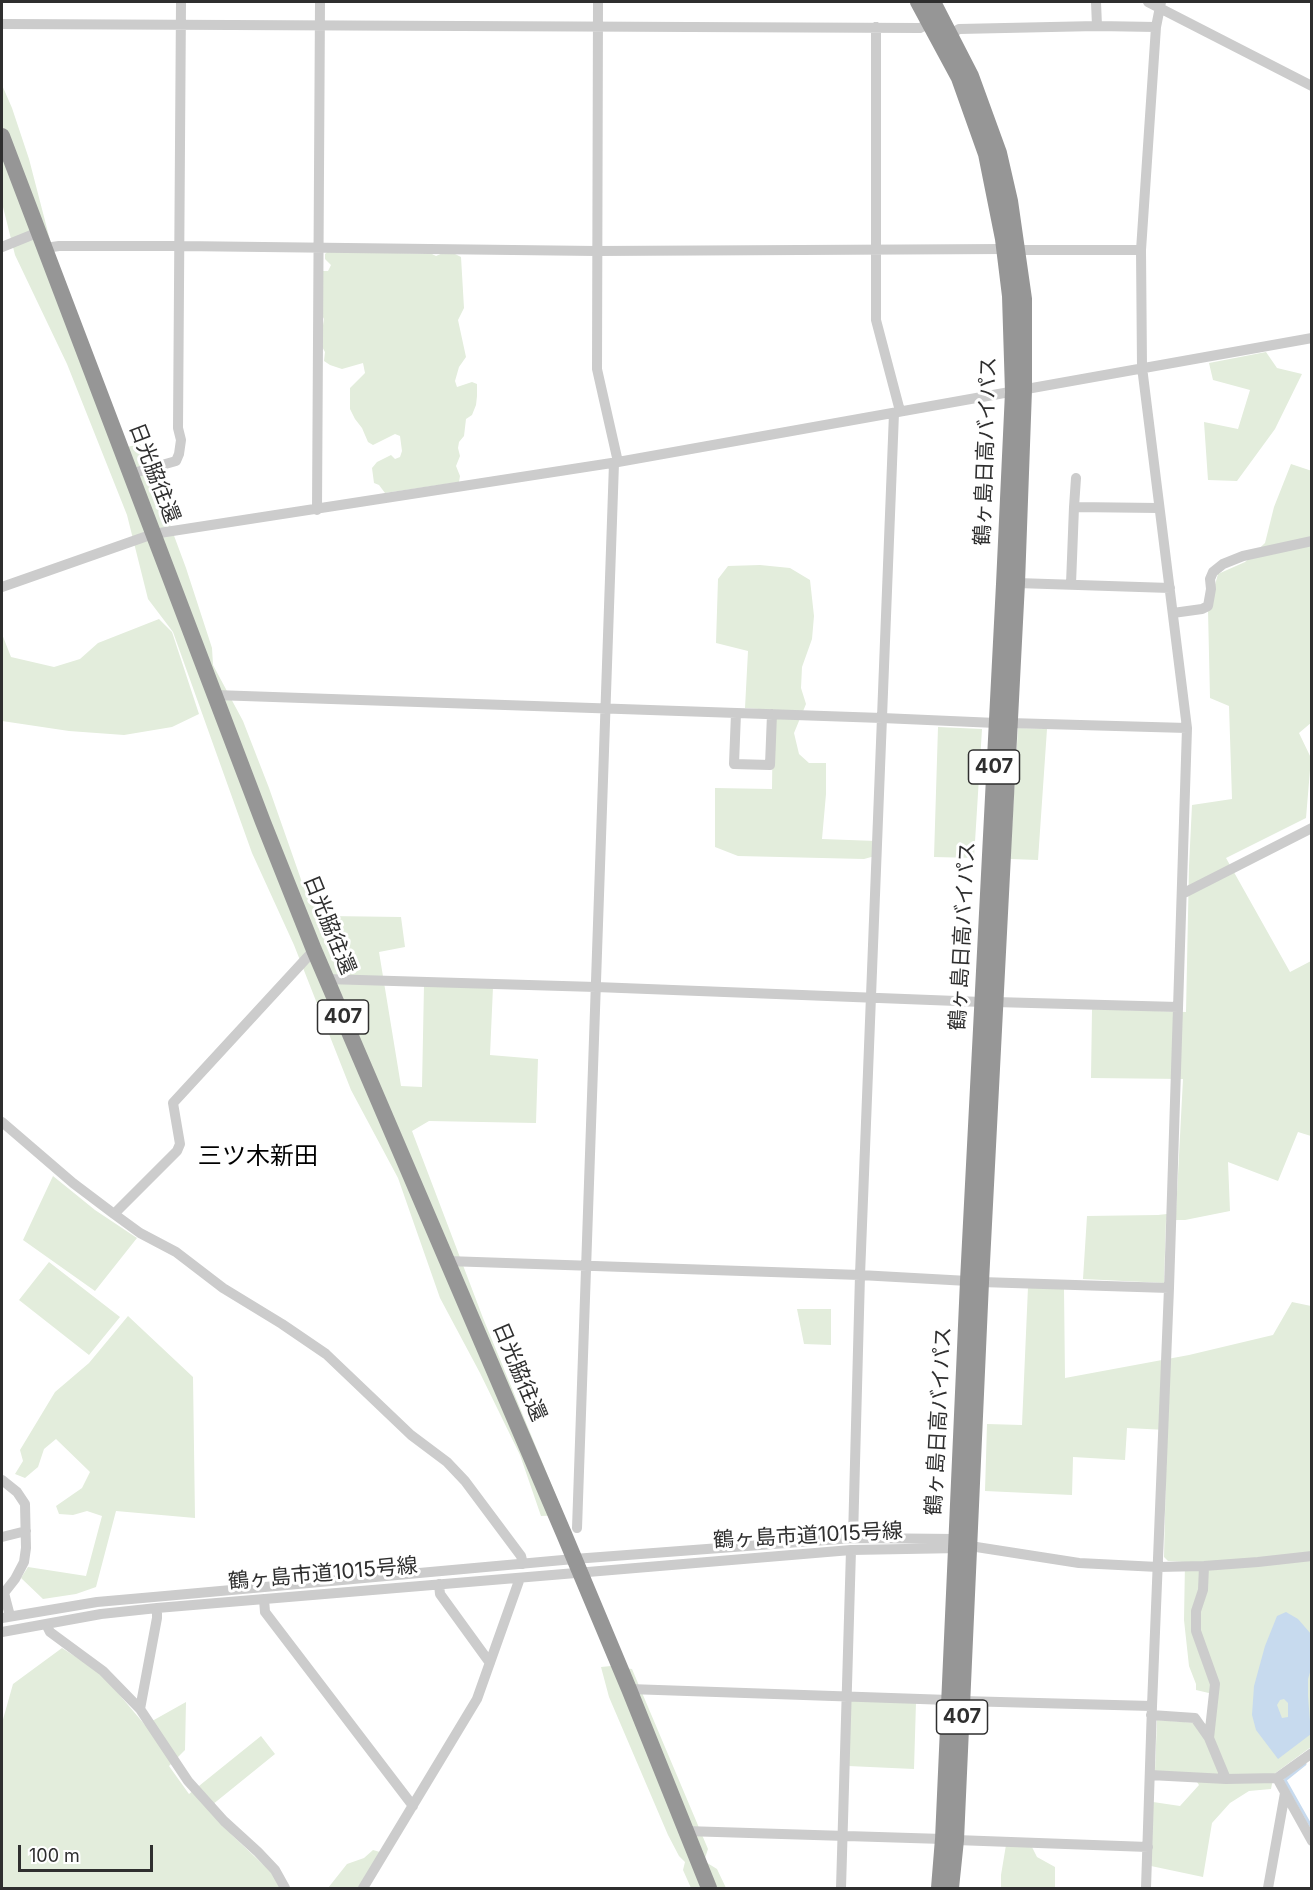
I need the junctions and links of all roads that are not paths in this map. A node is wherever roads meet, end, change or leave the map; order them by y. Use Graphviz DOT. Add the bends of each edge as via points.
graph roads {
  1 [pos="181,2"];
  2 [pos="320,2"];
  3 [pos="598,2"];
  4 [pos="918,2"];
  5 [pos="933,2"];
  6 [pos="1096,2"];
  7 [pos="1148,2"];
  8 [pos="1160,4"];
  9 [pos="930,22"];
  10 [pos="2,24"];
  11 [pos="180,24"];
  12 [pos="320,25"];
  13 [pos="1097,26"];
  14 [pos="876,27"];
  15 [pos="1156,27"];
  16 [pos="598,28"];
  17 [pos="951,34"];
  18 [pos="1311,86"];
  19 [pos="2,136"];
  20 [pos="39,232"];
  21 [pos="180,246"];
  22 [pos="318,247"];
  23 [pos="2,248"];
  24 [pos="45,248"];
  25 [pos="1011,249"];
  26 [pos="876,250"];
  27 [pos="1141,250"];
  28 [pos="596,251"];
  29 [pos="1311,338"];
  30 [pos="1142,367"];
  31 [pos="1018,391"];
  32 [pos="897,412"];
  33 [pos="616,463"];
  34 [pos="130,474"];
  35 [pos="1076,478"];
  36 [pos="1074,507"];
  37 [pos="1158,508"];
  38 [pos="317,510"];
  39 [pos="153,534"];
  40 [pos="1311,541"];
  41 [pos="1017,583"];
  42 [pos="1071,584"];
  43 [pos="2,586"];
  44 [pos="1170,588"];
  45 [pos="1173,612"];
  46 [pos="216,695"];
  47 [pos="606,709"];
  48 [pos="736,713"];
  49 [pos="772,714"];
  50 [pos="882,718"];
  51 [pos="1002,723"];
  52 [pos="1187,728"];
  53 [pos="1311,828"];
  54 [pos="1182,894"];
  55 [pos="314,950"];
  56 [pos="326,979"];
  57 [pos="596,987"];
  58 [pos="872,998"];
  59 [pos="988,1002"];
  60 [pos="1178,1008"];
  61 [pos="2,1122"];
  62 [pos="114,1214"];
  63 [pos="447,1261"];
  64 [pos="586,1266"];
  65 [pos="860,1275"];
  66 [pos="975,1281"];
  67 [pos="1169,1288"];
  68 [pos="2,1480"];
  69 [pos="577,1528"];
  70 [pos="26,1531"];
  71 [pos="2,1537"];
  72 [pos="852,1544"];
  73 [pos="961,1545"];
  74 [pos="1311,1556"];
  75 [pos="523,1564"];
  76 [pos="576,1565"];
  77 [pos="1204,1566"];
  78 [pos="1158,1567"];
  79 [pos="520,1578"];
  80 [pos="439,1584"];
  81 [pos="264,1599"];
  82 [pos="157,1608"];
  83 [pos="6,1617"];
  84 [pos="46,1624"];
  85 [pos="2,1632"];
  86 [pos="490,1663"];
  87 [pos="629,1689"];
  88 [pos="847,1696"];
  89 [pos="956,1701"];
  90 [pos="140,1709"];
  91 [pos="1152,1711"];
  92 [pos="1209,1738"];
  93 [pos="1311,1753"];
  94 [pos="1150,1775"];
  95 [pos="1277,1778"];
  96 [pos="1226,1779"];
  97 [pos="1285,1792"];
  98 [pos="413,1806"];
  99 [pos="685,1831"];
  100 [pos="843,1835"];
  101 [pos="950,1840"];
  102 [pos="1311,1841"];
  103 [pos="1148,1847"];
  104 [pos="285,1888"];
  105 [pos="363,1888"];
  106 [pos="709,1888"];
  107 [pos="841,1888"];
  108 [pos="939,1888"];
  109 [pos="951,1888"];
  110 [pos="1146,1888"];
  111 [pos="1268,1888"];
  1 -- 11 [label="street"];
  2 -- 12 [label="street"];
  3 -- 16 [label="street"];
  4 -- 9 [label="highway, 鶴ヶ島日高バイパス / 407"];
  5 -- 17 [label="highway, 鶴ヶ島日高バイパス / 407"];
  6 -- 13 [label="street"];
  7 -- 8 [label="street"];
  8 -- 15 [label="street"];
  8 -- 18 [label="street"];
  9 -- 14 [label="street" via="920,28"];
  9 -- 25 [label="highway, 鶴ヶ島日高バイパス / 407" via="959,78 986,154"];
  10 -- 11 [label="street"];
  11 -- 12 [label="street"];
  11 -- 21 [label="street"];
  12 -- 16 [label="street"];
  12 -- 22 [label="street"];
  13 -- 15 [label="street"];
  13 -- 17 [label="street" via="959,29"];
  14 -- 16 [label="street"];
  14 -- 26 [label="street"];
  15 -- 27 [label="street"];
  16 -- 28 [label="street"];
  17 -- 25 [label="highway, 鶴ヶ島日高バイパス / 407" via="999,153 1010,201"];
  19 -- 20 [label="highway, 日光脇往還 / 407"];
  20 -- 23 [label="street"];
  20 -- 24 [label="highway, 日光脇往還 / 407"];
  21 -- 22 [label="street"];
  21 -- 24 [label="street"];
  21 -- 34 [label="street" via="179,454 176,461"];
  22 -- 28 [label="street"];
  22 -- 38 [label="street"];
  24 -- 34 [label="highway, 日光脇往還 / 407"];
  25 -- 26 [label="street"];
  25 -- 27 [label="street"];
  25 -- 31 [label="highway, 鶴ヶ島日高バイパス / 407" via="1010,296"];
  26 -- 28 [label="street"];
  26 -- 32 [label="street" via="876,320"];
  27 -- 30 [label="street"];
  28 -- 33 [label="street" via="597,369"];
  29 -- 30 [label="street"];
  30 -- 31 [label="street"];
  30 -- 37 [label="street"];
  31 -- 32 [label="street"];
  31 -- 41 [label="highway, 鶴ヶ島日高バイパス / 407"];
  31 -- 51 [label="highway, 鶴ヶ島日高バイパス / 407" via="1004,584"];
  32 -- 33 [label="street"];
  32 -- 50 [label="street"];
  33 -- 38 [label="street"];
  33 -- 47 [label="street"];
  34 -- 39 [label="highway, 日光脇往還 / 407"];
  35 -- 36 [label="street"];
  36 -- 37 [label="street"];
  36 -- 42 [label="street"];
  37 -- 44 [label="street"];
  38 -- 39 [label="street"];
  39 -- 43 [label="street"];
  39 -- 46 [label="highway, 日光脇往還 / 407"];
  40 -- 45 [label="street" via="1224,564 1210,579 1208,606"];
  41 -- 42 [label="street"];
  41 -- 51 [label="highway, 鶴ヶ島日高バイパス / 407"];
  42 -- 44 [label="street"];
  44 -- 45 [label="street"];
  45 -- 52 [label="street"];
  46 -- 47 [label="street"];
  46 -- 55 [label="highway, 日光脇往還 / 407"];
  47 -- 48 [label="street"];
  47 -- 57 [label="street"];
  48 -- 49 [label="street"];
  48 -- 49 [label="street" via="734,764 770,765"];
  49 -- 50 [label="street"];
  50 -- 51 [label="street"];
  50 -- 58 [label="street"];
  51 -- 52 [label="street"];
  51 -- 59 [label="highway, 鶴ヶ島日高バイパス / 407"];
  52 -- 54 [label="street"];
  53 -- 54 [label="street"];
  54 -- 60 [label="street"];
  55 -- 56 [label="highway, 日光脇往還 / 407"];
  55 -- 62 [label="street" via="173,1103 180,1144 177,1151"];
  56 -- 57 [label="street"];
  56 -- 63 [label="highway, 日光脇往還 / 407"];
  57 -- 58 [label="street"];
  57 -- 64 [label="street"];
  58 -- 59 [label="street"];
  58 -- 65 [label="street"];
  59 -- 60 [label="street"];
  59 -- 66 [label="highway, 鶴ヶ島日高バイパス / 407"];
  60 -- 67 [label="street"];
  61 -- 62 [label="street"];
  62 -- 75 [label="street" via="326,1354 465,1481"];
  63 -- 64 [label="street"];
  63 -- 76 [label="highway, 日光脇往還 / 407"];
  64 -- 65 [label="street"];
  64 -- 69 [label="street"];
  65 -- 66 [label="street"];
  65 -- 72 [label="street"];
  66 -- 67 [label="street"];
  66 -- 73 [label="highway, 鶴ヶ島日高バイパス / 407"];
  67 -- 78 [label="street"];
  68 -- 70 [label="street" via="25,1504"];
  70 -- 71 [label="street"];
  70 -- 83 [label="street" via="24,1562 4,1593"];
  72 -- 73 [label="street, 鶴ヶ島市道1015号線"];
  72 -- 76 [label="street, 鶴ヶ島市道1015号線"];
  72 -- 88 [label="street"];
  73 -- 78 [label="street, 鶴ヶ島市道1015号線" via="1079,1563"];
  73 -- 89 [label="highway, 鶴ヶ島日高バイパス / 407"];
  74 -- 77 [label="street, 鶴ヶ島市道1015号線"];
  75 -- 76 [label="street, 鶴ヶ島市道1015号線"];
  75 -- 83 [label="street, 鶴ヶ島市道1015号線" via="97,1602"];
  76 -- 79 [label="street, 鶴ヶ島市道1015号線"];
  76 -- 87 [label="highway, 日光脇往還 / 407"];
  77 -- 78 [label="street, 鶴ヶ島市道1015号線"];
  77 -- 92 [label="street" via="1196,1631 1215,1684"];
  78 -- 91 [label="street"];
  79 -- 80 [label="street, 鶴ヶ島市道1015号線"];
  79 -- 86 [label="street"];
  80 -- 81 [label="street, 鶴ヶ島市道1015号線"];
  80 -- 86 [label="street" via="440,1594"];
  81 -- 82 [label="street, 鶴ヶ島市道1015号線"];
  81 -- 98 [label="street" via="265,1612"];
  82 -- 84 [label="street, 鶴ヶ島市道1015号線"];
  82 -- 90 [label="street"];
  84 -- 85 [label="street, 鶴ヶ島市道1015号線"];
  84 -- 90 [label="street" via="50,1632 103,1671"];
  86 -- 98 [label="street" via="477,1699"];
  87 -- 88 [label="street"];
  87 -- 99 [label="highway, 日光脇往還 / 407"];
  88 -- 89 [label="street"];
  88 -- 100 [label="street"];
  89 -- 91 [label="street"];
  89 -- 101 [label="highway, 鶴ヶ島日高バイパス / 407"];
  90 -- 104 [label="street" via="188,1781 275,1870"];
  91 -- 92 [label="street" via="1195,1718"];
  91 -- 94 [label="street"];
  92 -- 96 [label="street"];
  93 -- 95 [label="street"];
  94 -- 96 [label="street"];
  94 -- 103 [label="street"];
  95 -- 96 [label="street"];
  95 -- 97 [label="street"];
  97 -- 102 [label="street"];
  97 -- 111 [label="street"];
  98 -- 105 [label="street"];
  99 -- 100 [label="street"];
  99 -- 106 [label="highway, 日光脇往還 / 407"];
  100 -- 101 [label="street"];
  100 -- 107 [label="street"];
  101 -- 103 [label="street"];
  101 -- 108 [label="highway, 鶴ヶ島日高バイパス / 407"];
  101 -- 109 [label="highway, 鶴ヶ島日高バイパス / 407"];
  103 -- 110 [label="street"];
}
